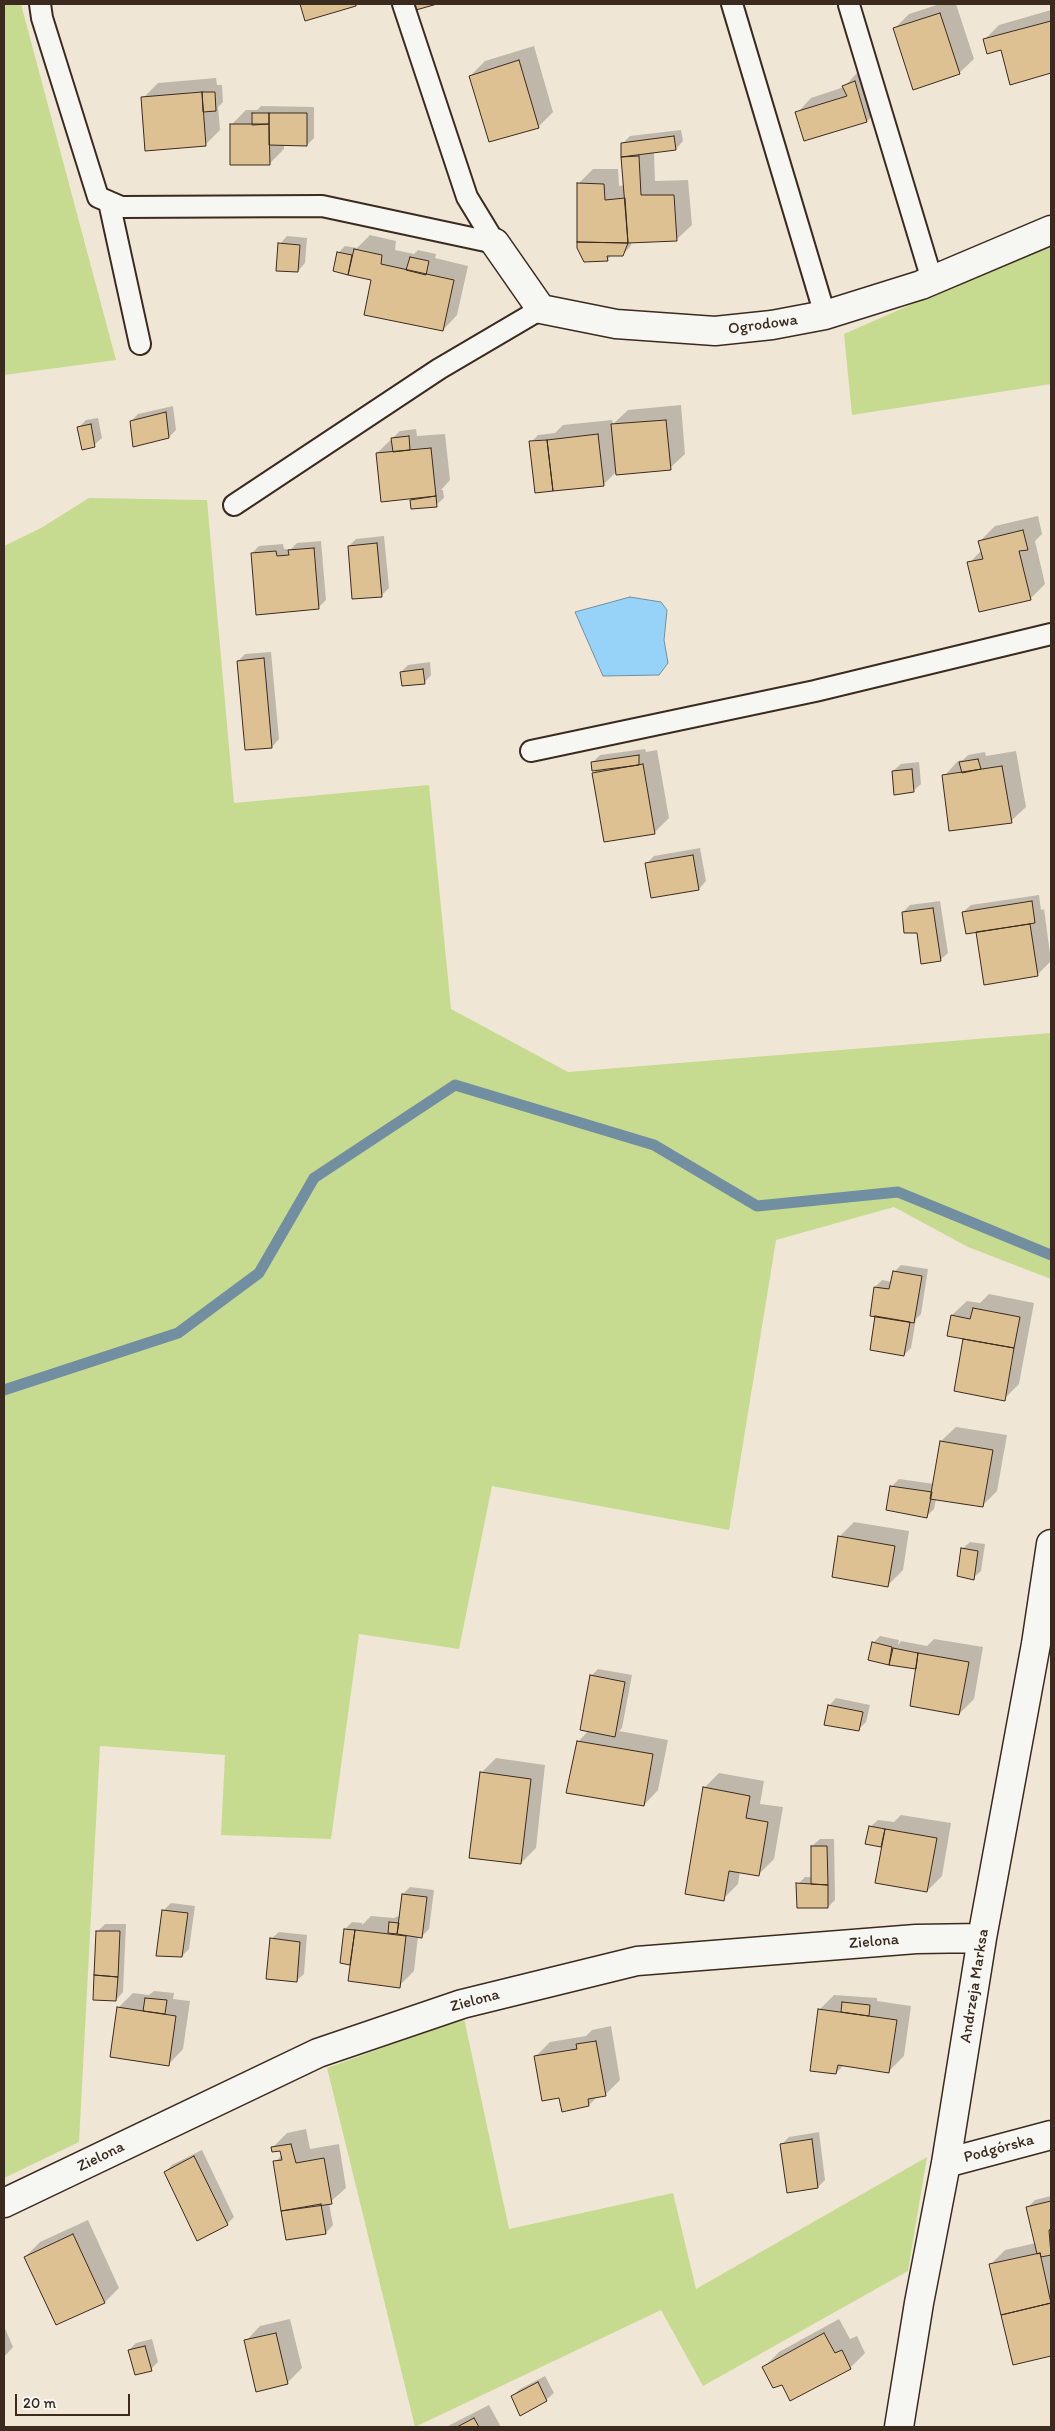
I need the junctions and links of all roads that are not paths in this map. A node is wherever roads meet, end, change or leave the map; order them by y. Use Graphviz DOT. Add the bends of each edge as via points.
graph roads {
  1 [pos="40,4"];
  2 [pos="403,4"];
  3 [pos="732,4"];
  4 [pos="849,5"];
  5 [pos="109,202"];
  6 [pos="1051,230"];
  7 [pos="495,243"];
  8 [pos="932,280"];
  9 [pos="541,309"];
  10 [pos="825,315"];
  11 [pos="140,344"];
  12 [pos="234,505"];
  13 [pos="1051,634"];
  14 [pos="531,751"];
  15 [pos="1051,1544"];
  16 [pos="982,1938"];
  17 [pos="1051,2135"];
  18 [pos="946,2163"];
  19 [pos="4,2203"];
  20 [pos="899,2427"];
  1 -- 5 [label="lane" via="98,197"];
  2 -- 7 [label="lane" via="467,197"];
  3 -- 10 [label="lane"];
  4 -- 8 [label="lane"];
  5 -- 7 [label="lane" via="120,207 322,206"];
  5 -- 11 [label="lane"];
  6 -- 8 [label="street, Ogrodowa"];
  7 -- 9 [label="street"];
  8 -- 10 [label="street, Ogrodowa"];
  9 -- 10 [label="street, Ogrodowa" via="616,324 715,332"];
  9 -- 12 [label="lane" via="438,369"];
  13 -- 14 [label="lane" via="815,691"];
  15 -- 16 [label="street, Andrzeja Marksa"];
  16 -- 18 [label="street, Andrzeja Marksa"];
  16 -- 19 [label="street, Zielona" via="916,1939 636,1961 462,2004 318,2053"];
  17 -- 18 [label="street, Podgórska"];
  18 -- 20 [label="street, Andrzeja Marksa"];
}
